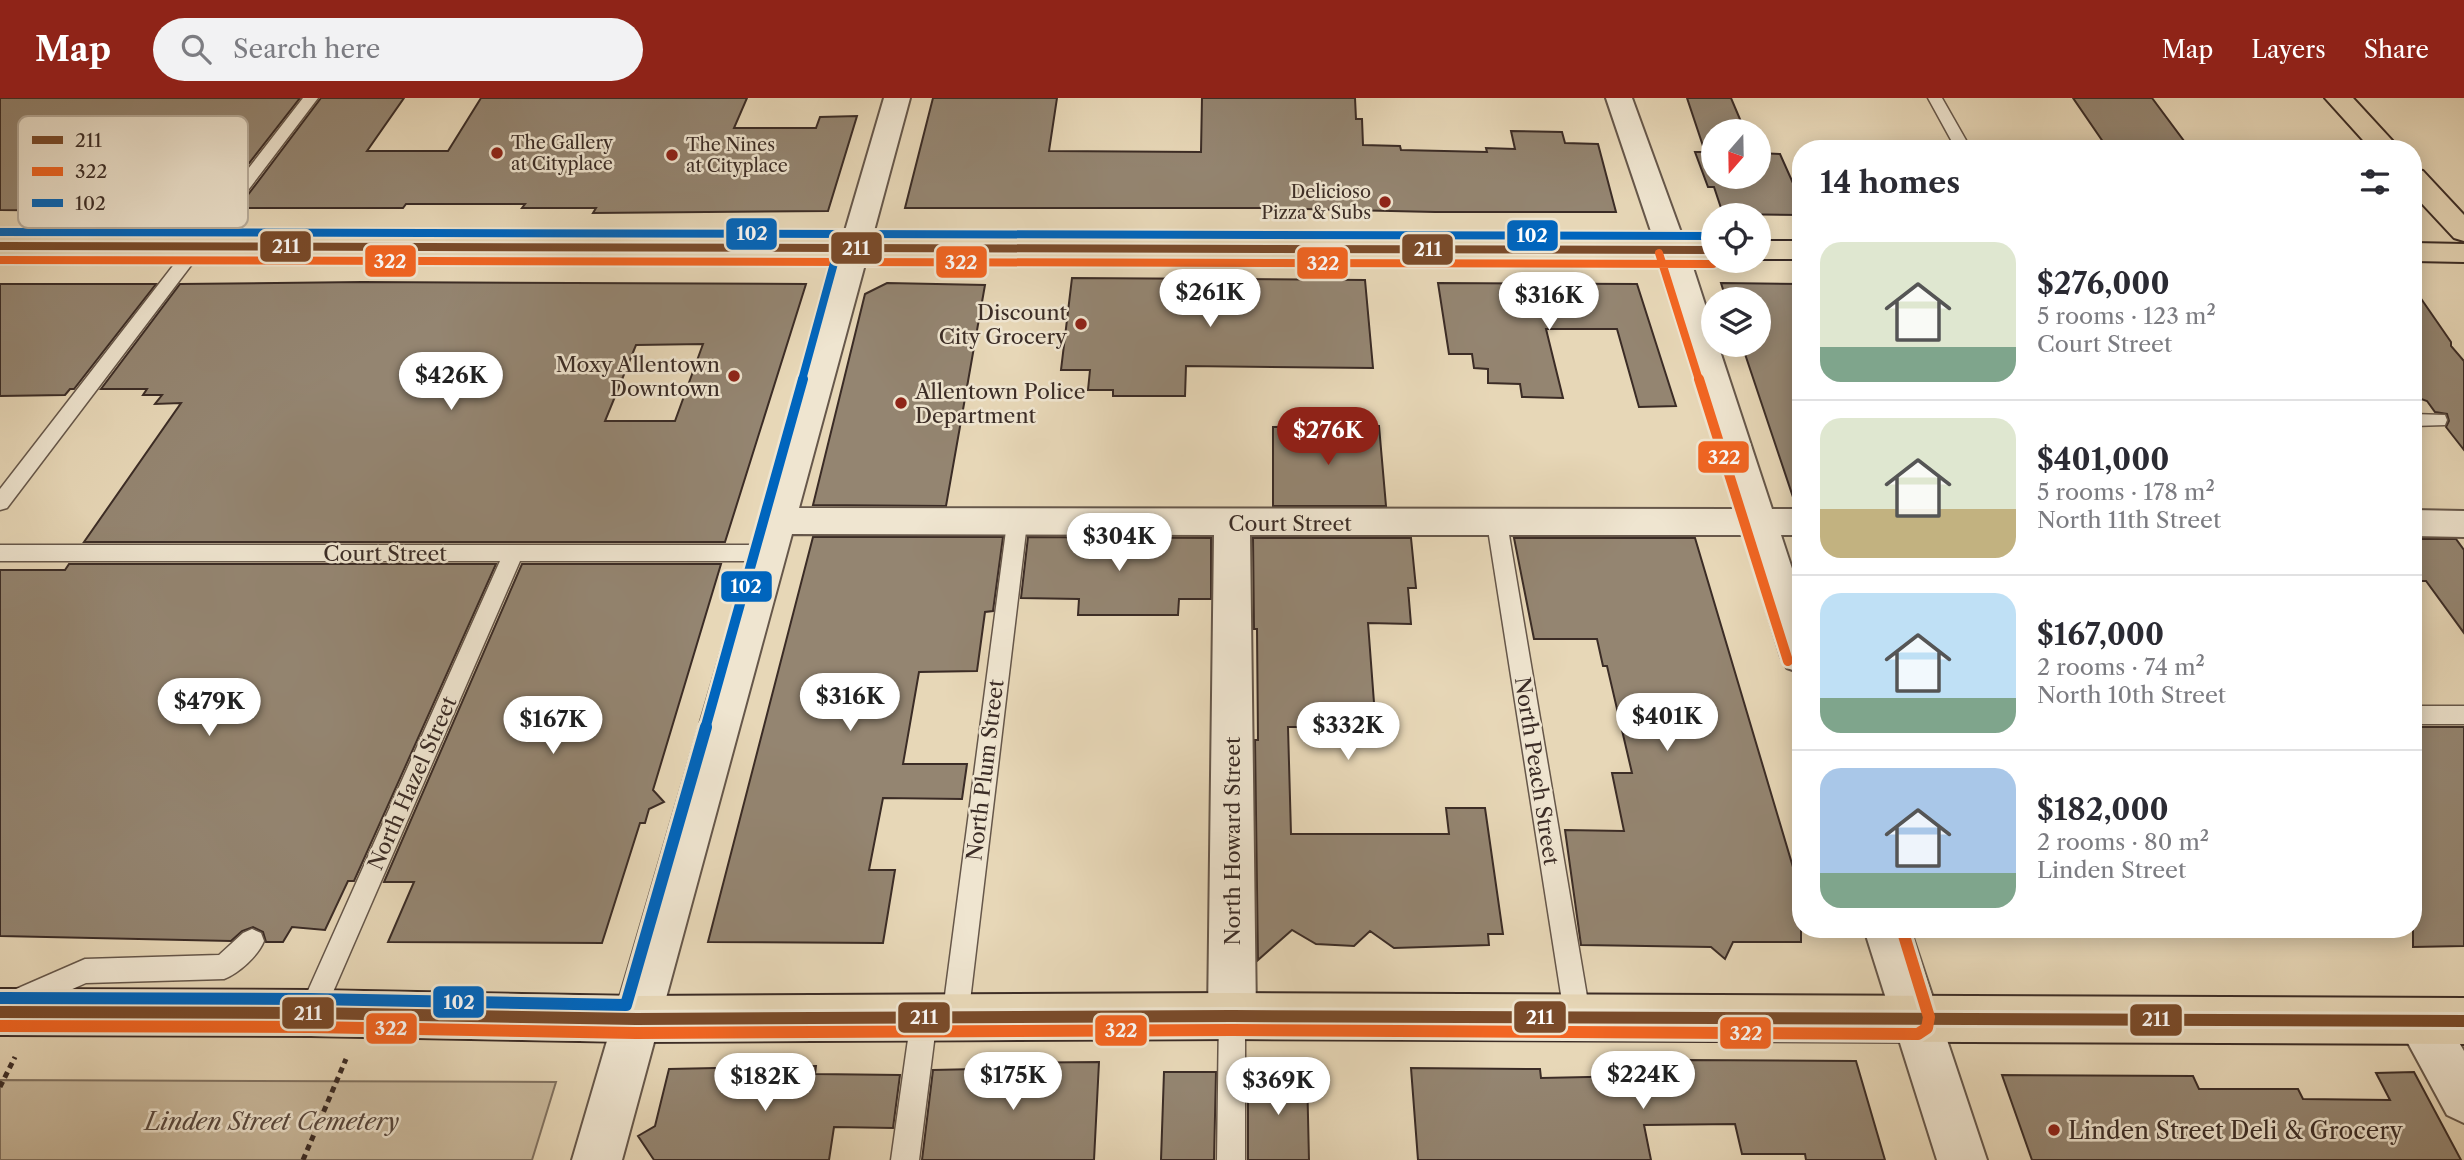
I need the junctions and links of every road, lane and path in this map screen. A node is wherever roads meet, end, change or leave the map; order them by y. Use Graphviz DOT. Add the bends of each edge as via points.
graph roads {
  1 [pos="311,98"];
  2 [pos="897,98"];
  3 [pos="1619,98"];
  4 [pos="1935,98"];
  5 [pos="2338,98"];
  6 [pos="1959,140"];
  7 [pos="2378,140"];
  8 [pos="248,180"];
  9 [pos="2422,187"];
  10 [pos="211,228"];
  11 [pos="2464,232"];
  12 [pos="0,246"];
  13 [pos="196,247"];
  14 [pos="853,249"];
  15 [pos="1672,249"];
  16 [pos="1701,250"];
  17 [pos="1771,250"];
  18 [pos="1792,250"];
  19 [pos="2422,252"];
  20 [pos="2464,253"];
  21 [pos="2422,420"];
  22 [pos="2438,420"];
  23 [pos="0,503"];
  24 [pos="1757,522"];
  25 [pos="1792,522"];
  26 [pos="1017,523"];
  27 [pos="1232,523"];
  28 [pos="1497,523"];
  29 [pos="2422,523"];
  30 [pos="2463,525"];
  31 [pos="774,537"];
  32 [pos="0,553"];
  33 [pos="513,553"];
  34 [pos="1792,629"];
  35 [pos="2422,715"];
  36 [pos="2464,715"];
  37 [pos="1890,938"];
  38 [pos="252,941"];
  39 [pos="0,1011"];
  40 [pos="311,1013"];
  41 [pos="1231,1016"];
  42 [pos="940,1018"];
  43 [pos="636,1019"];
  44 [pos="1578,1020"];
  45 [pos="1915,1020"];
  46 [pos="2442,1021"];
  47 [pos="16,1055"];
  48 [pos="346,1059"];
  49 [pos="0,1087"];
  50 [pos="2464,1098"];
  51 [pos="303,1160"];
  52 [pos="597,1160"];
  53 [pos="905,1160"];
  54 [pos="1231,1160"];
  55 [pos="1962,1160"];
  1 -- 8 [label="lane"];
  2 -- 14 [label="street"];
  3 -- 15 [label="street"];
  4 -- 6 [label="lane"];
  5 -- 7 [label="main road"];
  9 -- 11 [label="main road"];
  10 -- 13 [label="lane"];
  12 -- 13 [label="main road"];
  13 -- 14 [label="main road"];
  13 -- 23 [label="lane"];
  14 -- 15 [label="main road"];
  14 -- 31 [label="street"];
  15 -- 16 [label="main road"];
  15 -- 24 [label="street"];
  17 -- 18 [label="main road"];
  19 -- 20 [label="main road"];
  21 -- 22 [label="lane"];
  24 -- 25 [label="street, Court Street"];
  24 -- 28 [label="street, Court Street"];
  24 -- 34 [label="street"];
  26 -- 27 [label="street, Court Street"];
  26 -- 31 [label="street, Court Street"];
  26 -- 42 [label="lane, North Plum Street"];
  27 -- 28 [label="street, Court Street"];
  27 -- 41 [label="street, North Howard Street"];
  28 -- 44 [label="lane, North Peach Street"];
  29 -- 30 [label="street"];
  31 -- 33 [label="lane, Court Street"];
  31 -- 43 [label="street"];
  32 -- 33 [label="lane, Court Street"];
  33 -- 40 [label="lane, North Hazel Street"];
  35 -- 36 [label="lane"];
  37 -- 45 [label="street"];
  38 -- 39 [label="lane" via="224,967 85,971"];
  39 -- 40 [label="main road"];
  40 -- 43 [label="main road"];
  41 -- 42 [label="main road"];
  41 -- 44 [label="main road"];
  41 -- 54 [label="lane, North Howard Street"];
  42 -- 43 [label="main road"];
  42 -- 53 [label="lane, North Plum Street"];
  43 -- 52 [label="street"];
  44 -- 45 [label="main road"];
  45 -- 46 [label="main road"];
  45 -- 55 [label="street"];
  46 -- 50 [label="street"];
  47 -- 49 [label="path"];
  48 -- 51 [label="path"];
}
